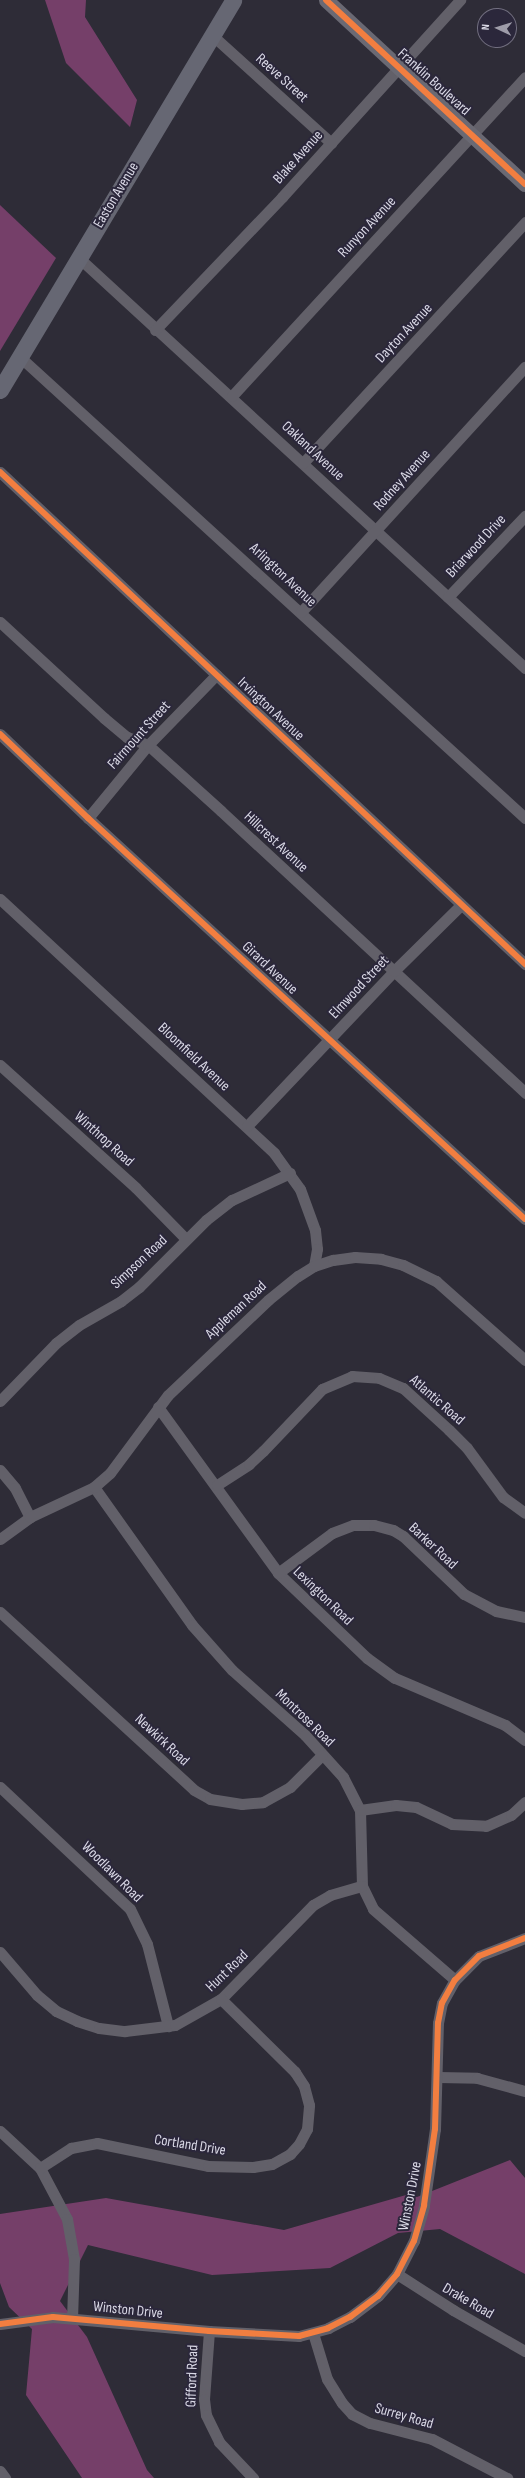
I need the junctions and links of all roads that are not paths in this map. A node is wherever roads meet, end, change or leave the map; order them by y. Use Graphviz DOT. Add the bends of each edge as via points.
graph roads {
  1 [pos="233,0"];
  2 [pos="326,0"];
  3 [pos="460,0"];
  4 [pos="212,35"];
  5 [pos="398,68"];
  6 [pos="525,77"];
  7 [pos="472,134"];
  8 [pos="331,143"];
  9 [pos="525,184"];
  10 [pos="525,222"];
  11 [pos="79,258"];
  12 [pos="155,330"];
  13 [pos="20,357"];
  14 [pos="525,367"];
  15 [pos="0,390"];
  16 [pos="232,396"];
  17 [pos="303,463"];
  18 [pos="0,472"];
  19 [pos="525,516"];
  20 [pos="377,531"];
  21 [pos="448,597"];
  22 [pos="301,612"];
  23 [pos="0,622"];
  24 [pos="525,668"];
  25 [pos="216,675"];
  26 [pos="0,734"];
  27 [pos="148,745"];
  28 [pos="88,818"];
  29 [pos="525,818"];
  30 [pos="0,899"];
  31 [pos="461,905"];
  32 [pos="525,964"];
  33 [pos="394,971"];
  34 [pos="329,1040"];
  35 [pos="0,1065"];
  36 [pos="525,1093"];
  37 [pos="247,1126"];
  38 [pos="290,1172"];
  39 [pos="525,1219"];
  40 [pos="186,1239"];
  41 [pos="314,1266"];
  42 [pos="525,1360"];
  43 [pos="0,1401"];
  44 [pos="158,1407"];
  45 [pos="0,1470"];
  46 [pos="217,1485"];
  47 [pos="94,1487"];
  48 [pos="525,1512"];
  49 [pos="30,1517"];
  50 [pos="0,1539"];
  51 [pos="278,1573"];
  52 [pos="0,1612"];
  53 [pos="525,1617"];
  54 [pos="525,1740"];
  55 [pos="322,1755"];
  56 [pos="0,1787"];
  57 [pos="525,1802"];
  58 [pos="360,1810"];
  59 [pos="362,1886"];
  60 [pos="525,1938"];
  61 [pos="0,1952"];
  62 [pos="455,1980"];
  63 [pos="221,1999"];
  64 [pos="168,2026"];
  65 [pos="438,2077"];
  66 [pos="525,2092"];
  67 [pos="0,2131"];
  68 [pos="40,2168"];
  69 [pos="397,2274"];
  70 [pos="72,2318"];
  71 [pos="0,2324"];
  72 [pos="209,2331"];
  73 [pos="313,2333"];
  74 [pos="525,2351"];
  75 [pos="0,2471"];
  76 [pos="5,2478"];
  77 [pos="253,2478"];
  78 [pos="508,2478"];
  1 -- 4 [label="main road, Easton Avenue"];
  2 -- 5 [label="street, Franklin Boulevard"];
  3 -- 5 [label="street, Blake Avenue"];
  4 -- 8 [label="street, Reeve Street"];
  4 -- 11 [label="main road, Easton Avenue"];
  5 -- 7 [label="street, Franklin Boulevard"];
  5 -- 8 [label="street, Blake Avenue"];
  6 -- 7 [label="street, Runyon Avenue"];
  7 -- 9 [label="street, Franklin Boulevard"];
  7 -- 16 [label="street, Runyon Avenue"];
  8 -- 12 [label="street, Blake Avenue"];
  10 -- 17 [label="street, Dayton Avenue"];
  11 -- 12 [label="street, Oakland Avenue"];
  11 -- 13 [label="main road, Easton Avenue"];
  12 -- 16 [label="street, Oakland Avenue"];
  13 -- 15 [label="main road, Easton Avenue"];
  13 -- 22 [label="street, Arlington Avenue"];
  14 -- 20 [label="street, Rodney Avenue"];
  16 -- 17 [label="street, Oakland Avenue"];
  17 -- 20 [label="street, Oakland Avenue"];
  18 -- 25 [label="street, Irvington Avenue"];
  19 -- 21 [label="street, Briarwood Drive"];
  20 -- 21 [label="street, Oakland Avenue"];
  20 -- 22 [label="street, Rodney Avenue"];
  21 -- 24 [label="street, Oakland Avenue"];
  22 -- 29 [label="street, Arlington Avenue"];
  23 -- 27 [label="street, Hillcrest Avenue" via="127,738"];
  25 -- 27 [label="street, Fairmount Street"];
  25 -- 31 [label="street, Irvington Avenue"];
  26 -- 28 [label="street, Girard Avenue"];
  27 -- 28 [label="street, Fairmount Street"];
  27 -- 33 [label="street, Hillcrest Avenue"];
  28 -- 34 [label="street, Girard Avenue"];
  30 -- 37 [label="street, Bloomfield Avenue"];
  31 -- 32 [label="street, Irvington Avenue"];
  31 -- 33 [label="street, Elmwood Street"];
  33 -- 34 [label="street, Elmwood Street"];
  33 -- 36 [label="street, Hillcrest Avenue"];
  34 -- 37 [label="street, Elmwood Street"];
  34 -- 39 [label="street, Girard Avenue"];
  35 -- 40 [label="street, Winthrop Road" via="136,1188"];
  37 -- 38 [label="street, Bloomfield Avenue"];
  38 -- 40 [label="street, Simpson Road" via="232,1200"];
  38 -- 41 [label="street, Bloomfield Avenue" via="300,1189 315,1230 317,1249"];
  40 -- 43 [label="street, Simpson Road" via="121,1301 79,1325 56,1343"];
  41 -- 42 [label="street, Appleman Road" via="355,1257 381,1259 403,1265 436,1281"];
  41 -- 44 [label="street, Appleman Road" via="268,1300"];
  44 -- 46 [label="street, Lexington Road"];
  44 -- 47 [label="street, Appleman Road" via="110,1472"];
  45 -- 49 [label="street" via="15,1488"];
  46 -- 48 [label="street, Atlantic Road" via="249,1464 322,1389 352,1376 379,1378 403,1388 449,1430 467,1448 504,1497"];
  46 -- 51 [label="street, Lexington Road"];
  47 -- 49 [label="street, Appleman Road"];
  47 -- 55 [label="street, Montrose Road" via="192,1625 232,1670 305,1735"];
  49 -- 50 [label="street, Appleman Road"];
  51 -- 53 [label="street, Barker Road" via="332,1533 353,1525 374,1525 393,1530 403,1536 464,1594 496,1611"];
  51 -- 54 [label="street, Lexington Road" via="367,1658 395,1678 506,1725"];
  52 -- 55 [label="street, Newkirk Road" via="194,1790 210,1800 242,1804 263,1802 290,1787"];
  55 -- 58 [label="street, Montrose Road" via="343,1777"];
  56 -- 64 [label="street, Woodlawn Road" via="130,1909 147,1944"];
  57 -- 58 [label="street" via="511,1815 486,1826 452,1824 416,1807 396,1805"];
  58 -- 59 [label="street, Montrose Road"];
  59 -- 62 [label="street, Montrose Road" via="373,1909"];
  59 -- 63 [label="street, Hunt Road" via="330,1895 313,1905"];
  60 -- 62 [label="street, Winston Drive" via="479,1956"];
  61 -- 64 [label="street, Hunt Road" via="37,1995 56,2011 77,2021 99,2028 125,2031"];
  62 -- 65 [label="street, Winston Drive" via="442,2003 438,2023"];
  63 -- 64 [label="street, Hunt Road" via="197,2015"];
  63 -- 68 [label="street, Cortland Drive" via="295,2072 304,2086 309,2105 307,2129 290,2154 272,2164 253,2167 208,2166 97,2143 71,2148"];
  65 -- 66 [label="street" via="477,2078"];
  65 -- 69 [label="street, Winston Drive" via="435,2129 424,2205 414,2241"];
  67 -- 68 [label="street"];
  68 -- 70 [label="street" via="61,2205 71,2240 74,2259"];
  69 -- 73 [label="street, Winston Drive" via="378,2296 350,2317"];
  69 -- 74 [label="street, Drake Road"];
  70 -- 71 [label="street, Winston Drive" via="35,2318"];
  70 -- 72 [label="street, Winston Drive"];
  72 -- 73 [label="street, Winston Drive" via="277,2336"];
  72 -- 77 [label="street, Gifford Road" via="204,2399 206,2415 219,2442"];
  73 -- 78 [label="street, Surrey Road" via="327,2379 352,2414 370,2423 432,2439"];
  75 -- 76 [label="street"];
}
